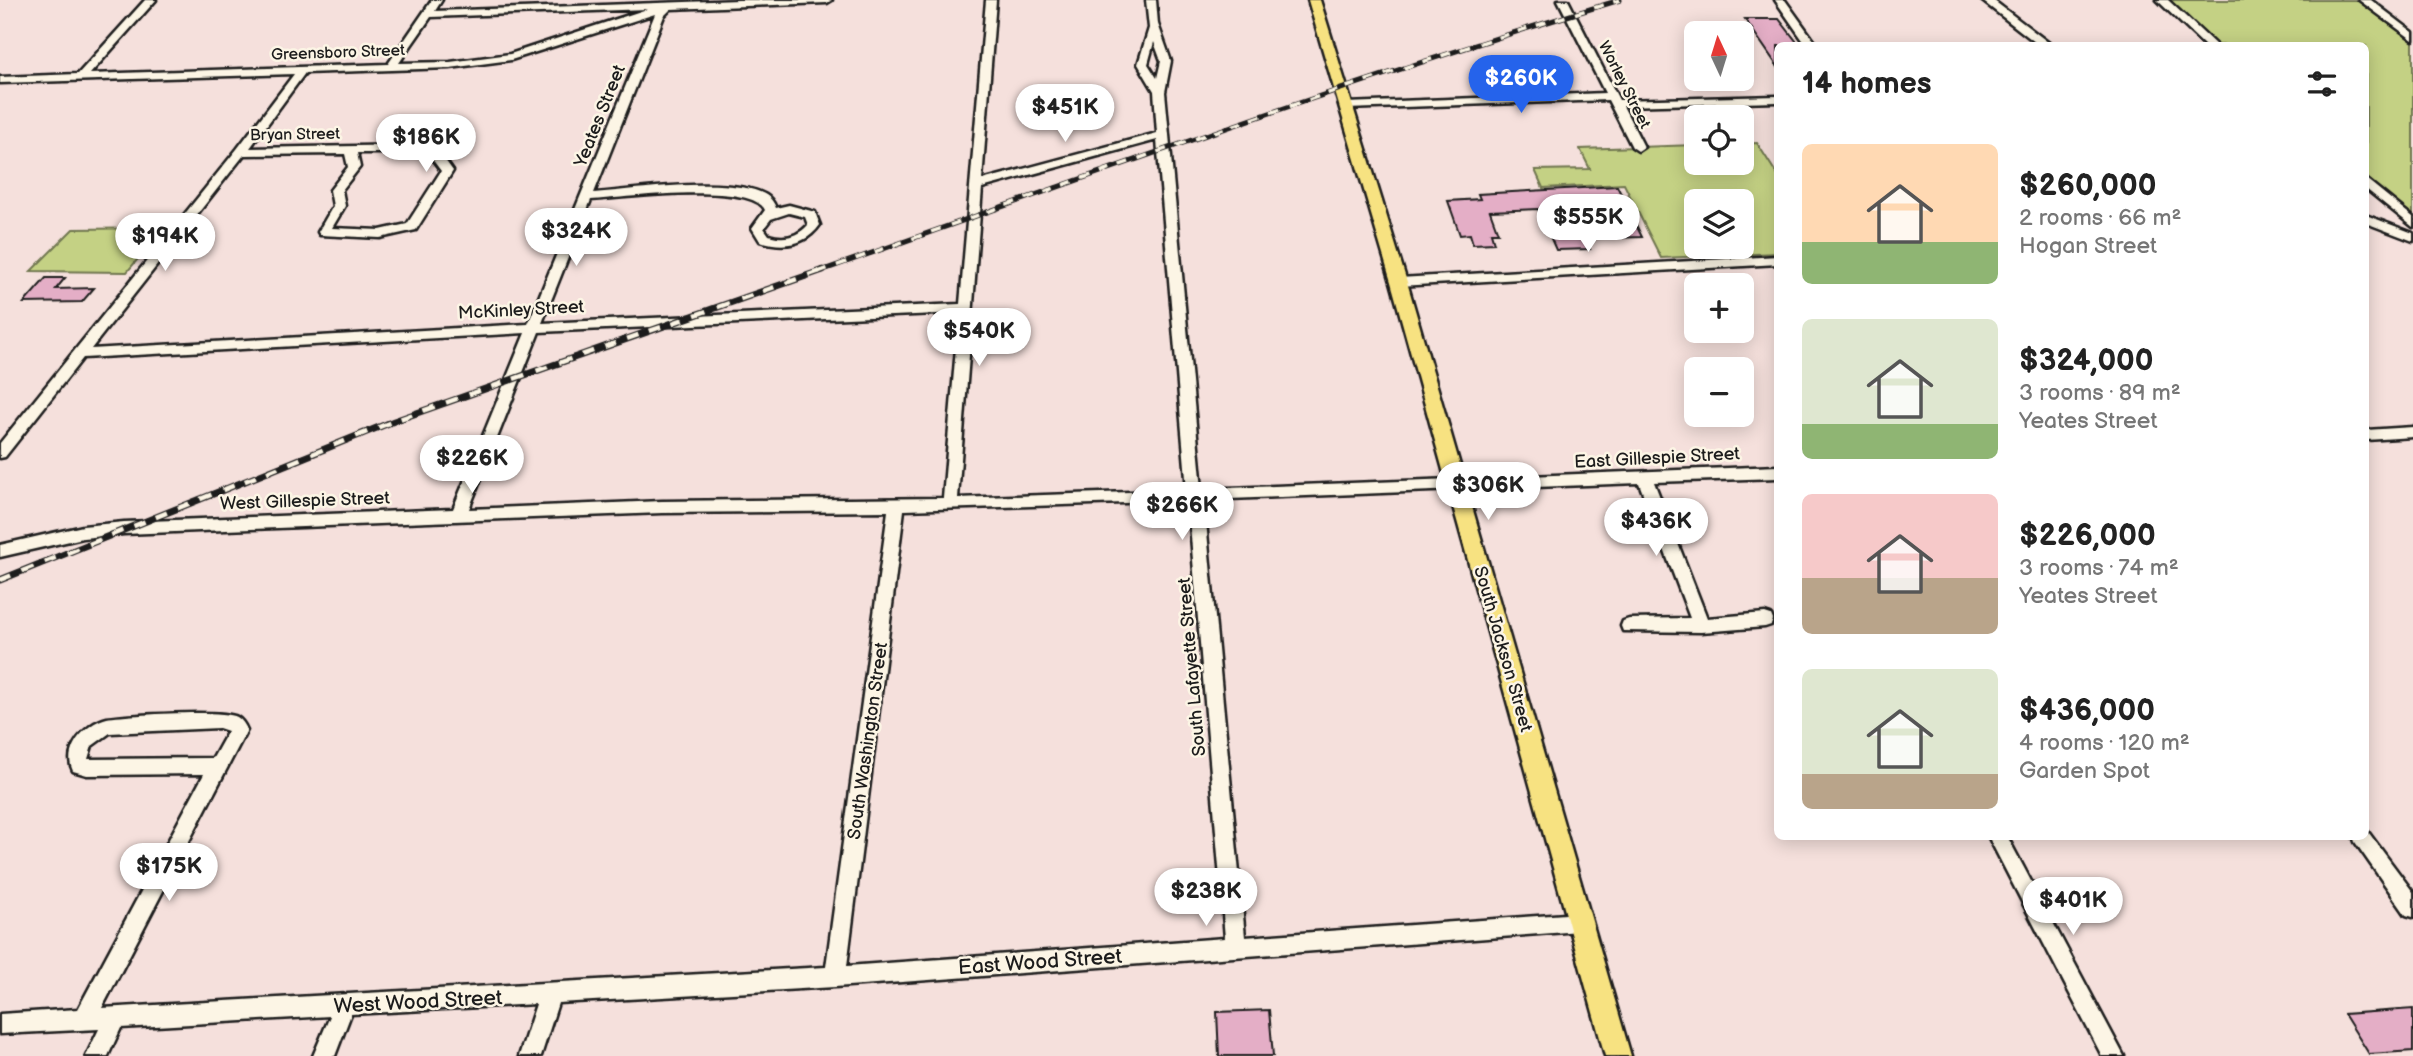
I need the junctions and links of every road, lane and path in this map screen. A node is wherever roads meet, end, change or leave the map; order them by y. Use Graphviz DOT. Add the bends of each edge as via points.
graph roads {
  1 [pos="151,0"];
  2 [pos="437,0"];
  3 [pos="827,0"];
  4 [pos="991,0"];
  5 [pos="1151,0"];
  6 [pos="1314,0"];
  7 [pos="1563,0"];
  8 [pos="1780,0"];
  9 [pos="1986,0"];
  10 [pos="2162,0"];
  11 [pos="2364,0"];
  12 [pos="669,3"];
  13 [pos="428,14"];
  14 [pos="1153,24"];
  15 [pos="2413,37"];
  16 [pos="1810,42"];
  17 [pos="2043,42"];
  18 [pos="2208,42"];
  19 [pos="1161,50"];
  20 [pos="1146,51"];
  21 [pos="391,67"];
  22 [pos="302,70"];
  23 [pos="1156,74"];
  24 [pos="81,77"];
  25 [pos="0,80"];
  26 [pos="1614,99"];
  27 [pos="1774,99"];
  28 [pos="1346,106"];
  29 [pos="1163,135"];
  30 [pos="1638,147"];
  31 [pos="350,149"];
  32 [pos="241,152"];
  33 [pos="975,186"];
  34 [pos="2369,186"];
  35 [pos="587,197"];
  36 [pos="772,214"];
  37 [pos="2369,220"];
  38 [pos="2413,223"];
  39 [pos="2413,237"];
  40 [pos="1774,260"];
  41 [pos="1399,282"];
  42 [pos="966,308"];
  43 [pos="532,328"];
  44 [pos="79,354"];
  45 [pos="2413,432"];
  46 [pos="2369,435"];
  47 [pos="0,453"];
  48 [pos="1774,472"];
  49 [pos="1645,478"];
  50 [pos="1457,486"];
  51 [pos="1196,494"];
  52 [pos="897,504"];
  53 [pos="950,504"];
  54 [pos="459,514"];
  55 [pos="0,551"];
  56 [pos="1765,620"];
  57 [pos="1701,625"];
  58 [pos="1629,626"];
  59 [pos="218,766"];
  60 [pos="1999,840"];
  61 [pos="2365,840"];
  62 [pos="2413,908"];
  63 [pos="1580,922"];
  64 [pos="1236,946"];
  65 [pos="835,977"];
  66 [pos="550,995"];
  67 [pos="344,1007"];
  68 [pos="115,1018"];
  69 [pos="84,1020"];
  70 [pos="0,1024"];
  71 [pos="97,1056"];
  72 [pos="324,1056"];
  73 [pos="530,1056"];
  74 [pos="1618,1056"];
  75 [pos="2113,1056"];
  1 -- 24 [label="street"];
  2 -- 13 [label="street"];
  3 -- 12 [label="street"];
  4 -- 33 [label="street"];
  5 -- 14 [label="street, South Lafayette Street"];
  6 -- 28 [label="main road, South Jackson Street"];
  7 -- 26 [label="street, Worley Street"];
  8 -- 16 [label="street"];
  9 -- 17 [label="street"];
  10 -- 18 [label="street"];
  11 -- 15 [label="street"];
  12 -- 13 [label="street"];
  12 -- 21 [label="street, Greensboro Street" via="511,57"];
  12 -- 35 [label="street, Yeates Street" via="659,15"];
  13 -- 21 [label="street"];
  14 -- 19 [label="street, South Lafayette Street"];
  14 -- 20 [label="street, South Lafayette Street"];
  19 -- 20 [label="street"];
  19 -- 23 [label="street, South Lafayette Street" via="1166,61"];
  20 -- 23 [label="street, South Lafayette Street" via="1143,64"];
  21 -- 22 [label="street, Greensboro Street"];
  22 -- 24 [label="street, Greensboro Street"];
  22 -- 32 [label="street"];
  23 -- 29 [label="street, South Lafayette Street"];
  24 -- 25 [label="street, Greensboro Street"];
  26 -- 27 [label="street"];
  26 -- 28 [label="street"];
  26 -- 30 [label="street, Worley Street"];
  28 -- 41 [label="main road, South Jackson Street"];
  29 -- 33 [label="street"];
  29 -- 51 [label="street, South Lafayette Street"];
  31 -- 31 [label="street, Bryan Street" via="410,149 436,156 447,170 412,227 380,234 324,232 339,206 336,190 354,167"];
  31 -- 32 [label="street, Bryan Street"];
  32 -- 44 [label="street"];
  33 -- 42 [label="street"];
  34 -- 38 [label="street"];
  35 -- 36 [label="street" via="734,190 759,196 770,205"];
  35 -- 43 [label="street, Yeates Street"];
  37 -- 39 [label="street"];
  40 -- 41 [label="street"];
  41 -- 50 [label="main road, South Jackson Street"];
  42 -- 43 [label="street, McKinley Street"];
  42 -- 53 [label="street"];
  43 -- 44 [label="street, McKinley Street"];
  43 -- 54 [label="street, Yeates Street"];
  44 -- 47 [label="street"];
  45 -- 46 [label="street"];
  48 -- 49 [label="street, East Gillespie Street"];
  49 -- 50 [label="street, East Gillespie Street"];
  49 -- 57 [label="street"];
  50 -- 51 [label="street, East Gillespie Street"];
  50 -- 63 [label="main road, South Jackson Street"];
  51 -- 53 [label="street, East Gillespie Street"];
  51 -- 64 [label="street, South Lafayette Street"];
  52 -- 53 [label="street, West Gillespie Street"];
  52 -- 54 [label="street, West Gillespie Street"];
  52 -- 65 [label="street, South Washington Street"];
  54 -- 55 [label="street, West Gillespie Street" via="124,528 82,532"];
  56 -- 57 [label="street"];
  57 -- 58 [label="street"];
  59 -- 59 [label="street" via="238,730 219,720 107,726 92,734 78,755 79,765 87,767"];
  59 -- 69 [label="street"];
  60 -- 75 [label="street"];
  61 -- 62 [label="street"];
  63 -- 64 [label="street, East Wood Street"];
  63 -- 74 [label="main road, South Jackson Street"];
  64 -- 65 [label="street, East Wood Street"];
  65 -- 66 [label="street, West Wood Street"];
  66 -- 67 [label="street, West Wood Street"];
  66 -- 73 [label="street"];
  67 -- 68 [label="street, West Wood Street"];
  67 -- 72 [label="street"];
  68 -- 69 [label="street, West Wood Street"];
  68 -- 71 [label="street"];
  69 -- 70 [label="street, West Wood Street"];
}
